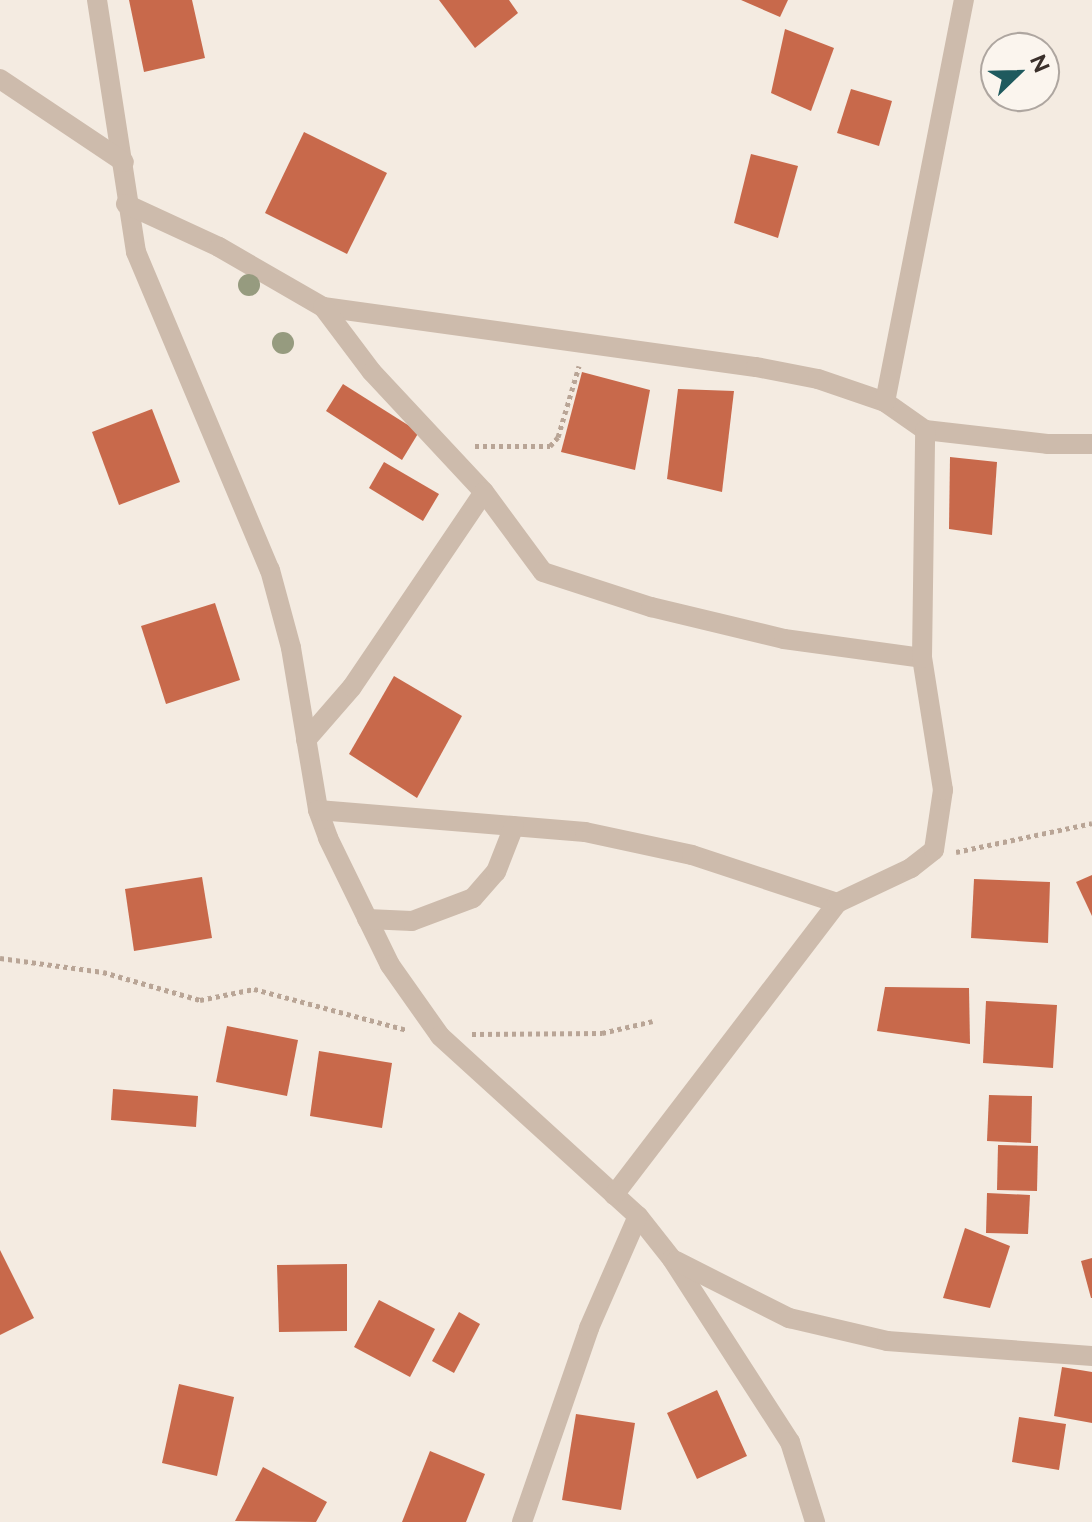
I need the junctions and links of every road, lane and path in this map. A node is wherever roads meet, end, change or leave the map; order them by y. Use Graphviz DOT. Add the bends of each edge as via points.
graph roads {
  1 [pos="97,0"];
  2 [pos="964,0"];
  3 [pos="0,79"];
  4 [pos="124,162"];
  5 [pos="126,204"];
  6 [pos="323,307"];
  7 [pos="586,362"];
  8 [pos="885,402"];
  9 [pos="925,430"];
  10 [pos="438,443"];
  11 [pos="1092,444"];
  12 [pos="484,492"];
  13 [pos="922,658"];
  14 [pos="306,740"];
  15 [pos="318,810"];
  16 [pos="1092,823"];
  17 [pos="514,826"];
  18 [pos="934,850"];
  19 [pos="837,903"];
  20 [pos="367,919"];
  21 [pos="0,958"];
  22 [pos="653,1021"];
  23 [pos="440,1036"];
  24 [pos="614,1195"];
  25 [pos="638,1216"];
  26 [pos="672,1259"];
  27 [pos="1092,1356"];
  28 [pos="522,1522"];
  29 [pos="815,1522"];
  1 -- 4 [label="street"];
  2 -- 8 [label="street"];
  3 -- 4 [label="street"];
  4 -- 5 [label="street"];
  5 -- 6 [label="street" via="219,247"];
  5 -- 14 [label="street" via="142,265 270,570 291,648"];
  6 -- 8 [label="street" via="756,367 818,379"];
  6 -- 10 [label="street" via="372,372"];
  7 -- 10 [label="path" via="573,377 558,437 550,446 512,450"];
  8 -- 9 [label="street"];
  9 -- 11 [label="street"];
  9 -- 13 [label="street"];
  10 -- 12 [label="street"];
  12 -- 13 [label="street" via="543,572 571,583 784,639"];
  12 -- 14 [label="street" via="352,687"];
  13 -- 18 [label="street" via="943,790"];
  14 -- 15 [label="street"];
  15 -- 17 [label="street"];
  15 -- 20 [label="street"];
  16 -- 18 [label="path" via="957,852"];
  17 -- 19 [label="street" via="585,832 692,855"];
  17 -- 20 [label="street" via="496,872 473,898 412,921"];
  18 -- 19 [label="street" via="911,868"];
  19 -- 24 [label="street"];
  20 -- 23 [label="street" via="390,965"];
  21 -- 23 [label="path" via="103,972 200,1000 254,989 335,1014"];
  22 -- 23 [label="path" via="602,1033"];
  23 -- 24 [label="street"];
  24 -- 25 [label="street"];
  25 -- 26 [label="street"];
  25 -- 28 [label="street" via="589,1328"];
  26 -- 27 [label="street" via="789,1318 873,1338"];
  26 -- 29 [label="street" via="790,1442"];
}
